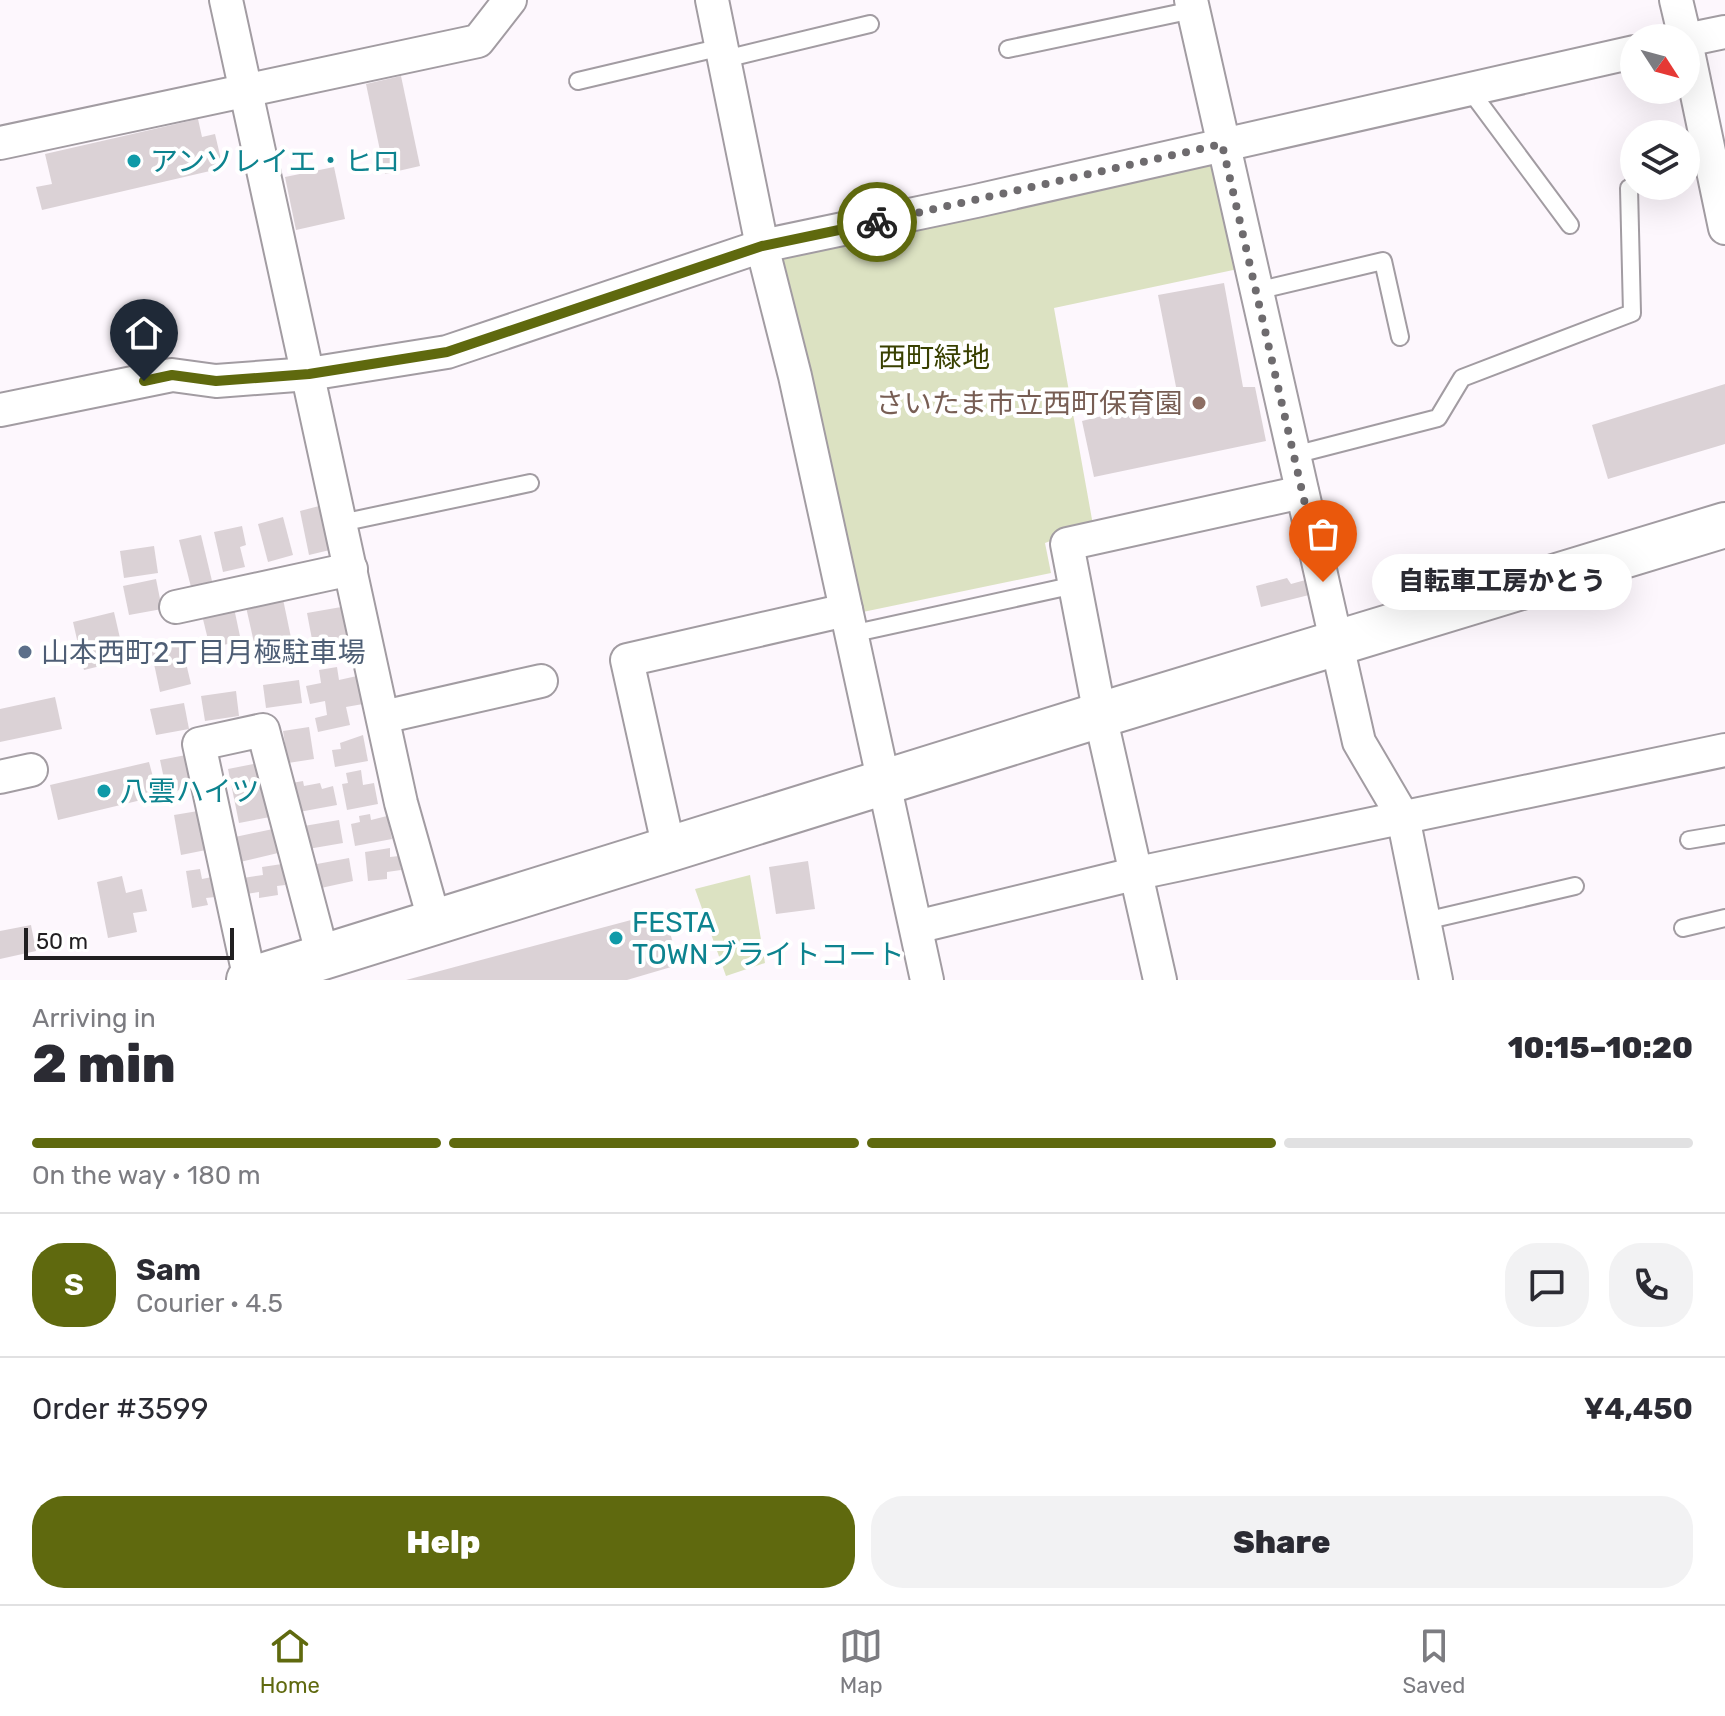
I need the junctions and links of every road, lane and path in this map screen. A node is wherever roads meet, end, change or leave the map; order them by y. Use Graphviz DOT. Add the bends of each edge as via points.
graph roads {
  1 [pos="226,0"];
  2 [pos="510,0"];
  3 [pos="712,0"];
  4 [pos="1676,0"];
  5 [pos="1192,5"];
  6 [pos="870,24"];
  7 [pos="1682,24"];
  8 [pos="1725,32"];
  9 [pos="1700,37"];
  10 [pos="1008,49"];
  11 [pos="724,53"];
  12 [pos="1620,55"];
  13 [pos="578,81"];
  14 [pos="1700,82"];
  15 [pos="245,89"];
  16 [pos="1469,89"];
  17 [pos="1714,123"];
  18 [pos="0,143"];
  19 [pos="1222,144"];
  20 [pos="1629,200"];
  21 [pos="1570,225"];
  22 [pos="1725,228"];
  23 [pos="762,246"];
  24 [pos="1256,291"];
  25 [pos="1400,337"];
  26 [pos="309,374"];
  27 [pos="0,410"];
  28 [pos="1294,455"];
  29 [pos="530,483"];
  30 [pos="1302,492"];
  31 [pos="341,523"];
  32 [pos="1725,525"];
  33 [pos="351,569"];
  34 [pos="1075,585"];
  35 [pos="176,607"];
  36 [pos="848,622"];
  37 [pos="1337,642"];
  38 [pos="541,681"];
  39 [pos="1100,715"];
  40 [pos="383,717"];
  41 [pos="1725,750"];
  42 [pos="883,782"];
  43 [pos="1403,817"];
  44 [pos="1725,834"];
  45 [pos="1689,840"];
  46 [pos="669,849"];
  47 [pos="1138,873"];
  48 [pos="1575,886"];
  49 [pos="1725,918"];
  50 [pos="1425,921"];
  51 [pos="435,923"];
  52 [pos="916,927"];
  53 [pos="1683,928"];
  54 [pos="323,957"];
  55 [pos="250,980"];
  56 [pos="927,980"];
  57 [pos="1160,980"];
  58 [pos="1436,980"];
  1 -- 15 [label="street"];
  2 -- 15 [label="street" via="478,41"];
  3 -- 11 [label="street"];
  4 -- 7 [label="street"];
  5 -- 10 [label="lane"];
  5 -- 19 [label="street"];
  6 -- 11 [label="lane"];
  8 -- 9 [label="street"];
  11 -- 13 [label="lane"];
  11 -- 23 [label="street"];
  12 -- 16 [label="street"];
  14 -- 17 [label="street"];
  15 -- 18 [label="street"];
  15 -- 26 [label="street"];
  16 -- 19 [label="street"];
  16 -- 21 [label="lane"];
  17 -- 22 [label="street"];
  19 -- 23 [label="street"];
  19 -- 24 [label="street"];
  20 -- 28 [label="lane" via="1632,313 1462,378 1438,418"];
  23 -- 26 [label="street" via="447,352"];
  23 -- 36 [label="street"];
  24 -- 25 [label="lane" via="1383,261"];
  24 -- 28 [label="street"];
  26 -- 27 [label="street" via="216,381 172,375"];
  26 -- 31 [label="street"];
  28 -- 30 [label="street"];
  29 -- 31 [label="lane"];
  30 -- 34 [label="street" via="1067,544"];
  30 -- 37 [label="street"];
  31 -- 33 [label="street"];
  32 -- 37 [label="street"];
  33 -- 35 [label="street"];
  33 -- 40 [label="street"];
  34 -- 36 [label="lane"];
  34 -- 39 [label="street"];
  36 -- 42 [label="street"];
  36 -- 46 [label="street" via="627,660"];
  37 -- 39 [label="street"];
  37 -- 43 [label="street" via="1359,742"];
  38 -- 40 [label="street"];
  39 -- 42 [label="street"];
  39 -- 47 [label="street"];
  40 -- 51 [label="street"];
  41 -- 43 [label="street"];
  42 -- 46 [label="street"];
  42 -- 52 [label="street"];
  43 -- 47 [label="street"];
  43 -- 50 [label="street"];
  44 -- 45 [label="lane"];
  46 -- 51 [label="street"];
  47 -- 52 [label="street"];
  47 -- 57 [label="street"];
  48 -- 50 [label="lane"];
  49 -- 53 [label="lane"];
  50 -- 58 [label="street"];
  51 -- 54 [label="street"];
  52 -- 56 [label="street"];
  54 -- 55 [label="street"];
  54 -- 55 [label="street" via="263,730 199,744"];
}
